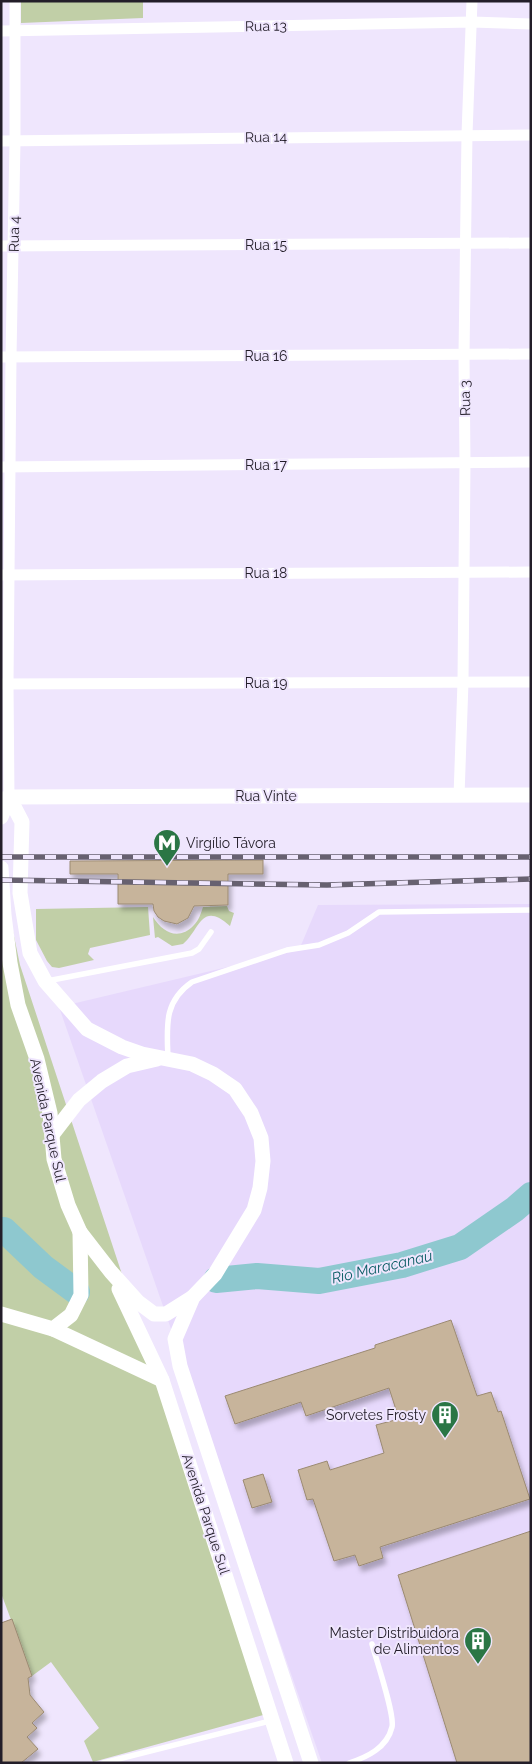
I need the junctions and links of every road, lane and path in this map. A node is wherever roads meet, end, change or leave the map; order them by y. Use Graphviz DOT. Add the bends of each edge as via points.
graph roads {
  1 [pos="15,1"];
  2 [pos="472,1"];
  3 [pos="472,22"];
  4 [pos="531,24"];
  5 [pos="1,31"];
  6 [pos="15,31"];
  7 [pos="467,134"];
  8 [pos="531,135"];
  9 [pos="1,140"];
  10 [pos="15,141"];
  11 [pos="466,243"];
  12 [pos="531,243"];
  13 [pos="1,246"];
  14 [pos="14,247"];
  15 [pos="531,354"];
  16 [pos="464,355"];
  17 [pos="6,357"];
  18 [pos="531,462"];
  19 [pos="465,463"];
  20 [pos="6,467"];
  21 [pos="463,572"];
  22 [pos="531,572"];
  23 [pos="5,575"];
  24 [pos="463,682"];
  25 [pos="531,682"];
  26 [pos="4,684"];
  27 [pos="531,795"];
  28 [pos="459,796"];
  29 [pos="5,797"];
  30 [pos="1,817"];
  31 [pos="1,868"];
  32 [pos="531,910"];
  33 [pos="3,915"];
  34 [pos="211,932"];
  35 [pos="45,981"];
  36 [pos="166,1058"];
  37 [pos="52,1134"];
  38 [pos="80,1232"];
  39 [pos="111,1272"];
  40 [pos="193,1297"];
  41 [pos="1,1314"];
  42 [pos="52,1330"];
  43 [pos="162,1380"];
  44 [pos="372,1644"];
  45 [pos="272,1720"];
  46 [pos="103,1763"];
  47 [pos="286,1763"];
  48 [pos="311,1763"];
  49 [pos="349,1763"];
  1 -- 6 [label="street, Rua 4"];
  2 -- 3 [label="street, Rua 3"];
  3 -- 4 [label="street, Rua 13"];
  3 -- 6 [label="street, Rua 13"];
  3 -- 7 [label="street, Rua 3"];
  5 -- 6 [label="street, Rua 13"];
  6 -- 10 [label="street, Rua 4"];
  7 -- 8 [label="street, Rua 14"];
  7 -- 10 [label="street, Rua 14"];
  7 -- 11 [label="street, Rua 3"];
  9 -- 10 [label="street, Rua 14"];
  10 -- 14 [label="street, Rua 4"];
  11 -- 12 [label="street, Rua 15"];
  11 -- 14 [label="street, Rua 15"];
  11 -- 16 [label="street, Rua 3"];
  13 -- 14 [label="street, Rua 15"];
  14 -- 17 [label="street, Rua 4"];
  15 -- 16 [label="street, Rua 16"];
  16 -- 17 [label="street, Rua 16"];
  16 -- 19 [label="street, Rua 3"];
  17 -- 20 [label="street, Rua 4"];
  18 -- 19 [label="street, Rua 17"];
  19 -- 20 [label="street, Rua 17"];
  19 -- 21 [label="street, Rua 3"];
  20 -- 23 [label="street, Rua 4"];
  21 -- 22 [label="street, Rua 18"];
  21 -- 23 [label="street, Rua 18"];
  21 -- 24 [label="street, Rua 3"];
  23 -- 26 [label="street, Rua 4"];
  24 -- 25 [label="street, Rua 19"];
  24 -- 26 [label="street, Rua 19"];
  24 -- 28 [label="street, Rua 3"];
  26 -- 29 [label="street, Rua 4"];
  27 -- 28 [label="street, Rua Vinte"];
  28 -- 29 [label="street, Rua Vinte"];
  29 -- 30 [label="street"];
  29 -- 35 [label="street, Avenida Parque Sul" via="22,822 20,893 30,953"];
  31 -- 33 [label="street, Avenida Parque Sul"];
  32 -- 36 [label="lane" via="379,912 348,932 319,945 287,950 192,982 172,1003"];
  33 -- 37 [label="street, Avenida Parque Sul" via="18,1005 36,1059"];
  34 -- 35 [label="lane" via="199,949 192,953"];
  35 -- 36 [label="street, Avenida Parque Sul" via="87,1029 122,1047"];
  36 -- 37 [label="street" via="127,1066 102,1081 78,1100"];
  36 -- 40 [label="street, Avenida Parque Sul" via="192,1064 235,1089 251,1113 261,1138 260,1188 254,1210 215,1274"];
  37 -- 38 [label="street, Avenida Parque Sul" via="54,1159"];
  38 -- 39 [label="street, Avenida Parque Sul"];
  38 -- 42 [label="street" via="81,1295 71,1315"];
  39 -- 40 [label="street, Avenida Parque Sul" via="138,1302 154,1314 166,1314"];
  39 -- 43 [label="street, Avenida Parque Sul"];
  40 -- 48 [label="street, Avenida Parque Sul" via="175,1339 180,1366"];
  41 -- 42 [label="street"];
  42 -- 43 [label="street"];
  43 -- 45 [label="street, Avenida Parque Sul"];
  44 -- 49 [label="lane" via="392,1726 376,1752"];
  45 -- 46 [label="lane"];
  45 -- 47 [label="street, Avenida Parque Sul"];
}
